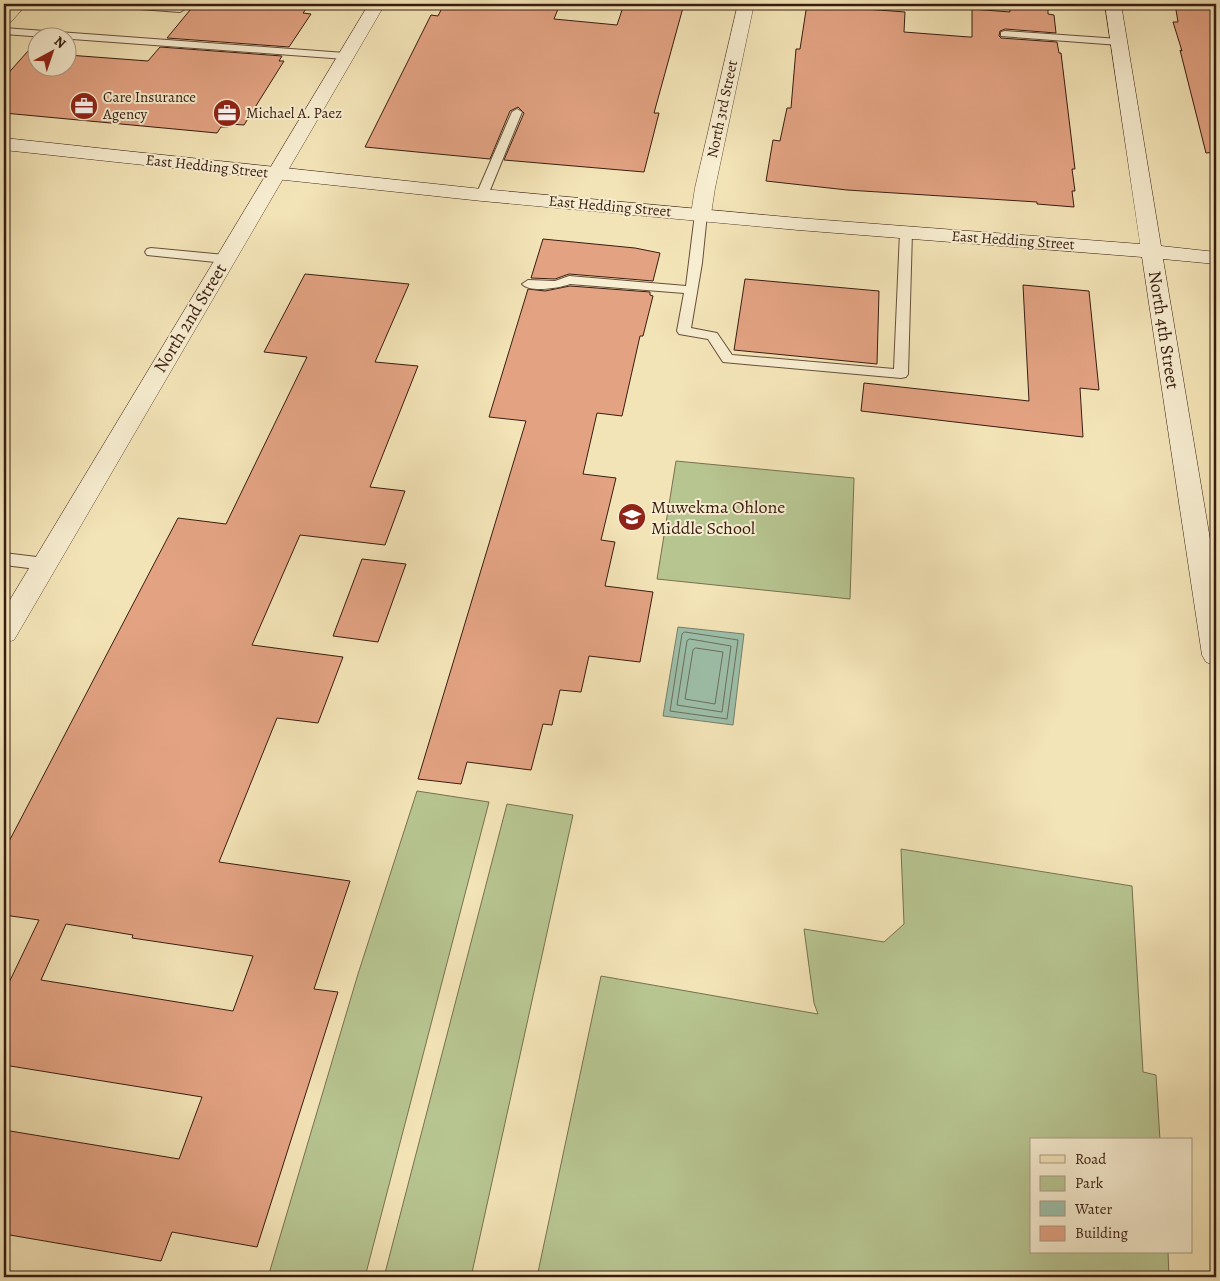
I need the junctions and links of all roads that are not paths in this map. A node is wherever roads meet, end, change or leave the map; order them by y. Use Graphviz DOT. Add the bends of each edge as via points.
graph roads {
  1 [pos="19,4"];
  2 [pos="112,4"];
  3 [pos="377,4"];
  4 [pos="746,4"];
  5 [pos="1113,4"];
  6 [pos="180,9"];
  7 [pos="4,19"];
  8 [pos="4,31"];
  9 [pos="1005,34"];
  10 [pos="1119,42"];
  11 [pos="345,56"];
  12 [pos="517,112"];
  13 [pos="4,144"];
  14 [pos="276,173"];
  15 [pos="482,195"];
  16 [pos="701,214"];
  17 [pos="906,232"];
  18 [pos="151,252"];
  19 [pos="1152,252"];
  20 [pos="1216,258"];
  21 [pos="225,259"];
  22 [pos="528,284"];
  23 [pos="691,290"];
  24 [pos="4,559"];
  25 [pos="44,564"];
  26 [pos="4,633"];
  27 [pos="1216,655"];
  1 -- 7 [label="main road"];
  2 -- 6 [label="lane"];
  3 -- 11 [label="main road, North 2nd Street"];
  4 -- 16 [label="main road, North 3rd Street"];
  5 -- 10 [label="main road, North 4th Street"];
  8 -- 11 [label="lane"];
  9 -- 10 [label="lane"];
  10 -- 19 [label="main road, North 4th Street"];
  11 -- 14 [label="main road, North 2nd Street"];
  12 -- 15 [label="lane"];
  13 -- 14 [label="main road, East Hedding Street"];
  14 -- 15 [label="main road, East Hedding Street"];
  14 -- 21 [label="main road, North 2nd Street"];
  15 -- 16 [label="main road, East Hedding Street"];
  16 -- 17 [label="main road, East Hedding Street"];
  16 -- 23 [label="lane"];
  17 -- 19 [label="main road, East Hedding Street"];
  17 -- 23 [label="lane" via="901,374 728,359 712,336 684,331"];
  18 -- 21 [label="lane"];
  19 -- 20 [label="main road, East Hedding Street"];
  19 -- 27 [label="main road, North 4th Street"];
  21 -- 25 [label="main road, North 2nd Street"];
  22 -- 23 [label="lane" via="556,285 569,280"];
  24 -- 25 [label="lane"];
  25 -- 26 [label="main road, North 2nd Street"];
}
